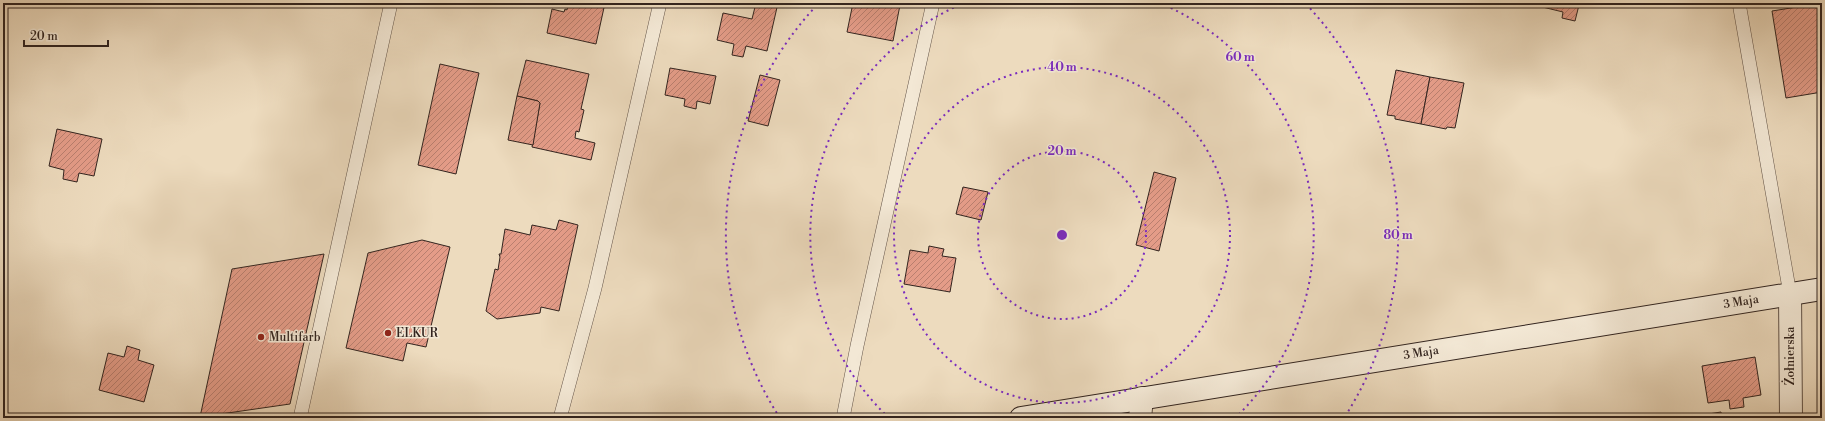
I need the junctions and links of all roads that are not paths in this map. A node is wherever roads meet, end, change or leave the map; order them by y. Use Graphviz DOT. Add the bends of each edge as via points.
graph roads {
  1 [pos="391,3"];
  2 [pos="660,3"];
  3 [pos="933,3"];
  4 [pos="1739,3"];
  5 [pos="1822,289"];
  6 [pos="1790,294"];
  7 [pos="1141,408"];
  8 [pos="300,418"];
  9 [pos="560,418"];
  10 [pos="842,418"];
  11 [pos="1021,418"];
  12 [pos="1791,418"];
  1 -- 8 [label="lane"];
  2 -- 9 [label="lane" via="595,288"];
  3 -- 10 [label="lane"];
  4 -- 6 [label="lane"];
  5 -- 6 [label="street, 3 Maja"];
  6 -- 7 [label="street, 3 Maja"];
  6 -- 12 [label="street, Żołnierska"];
  7 -- 11 [label="street, 3 Maja"];
}
